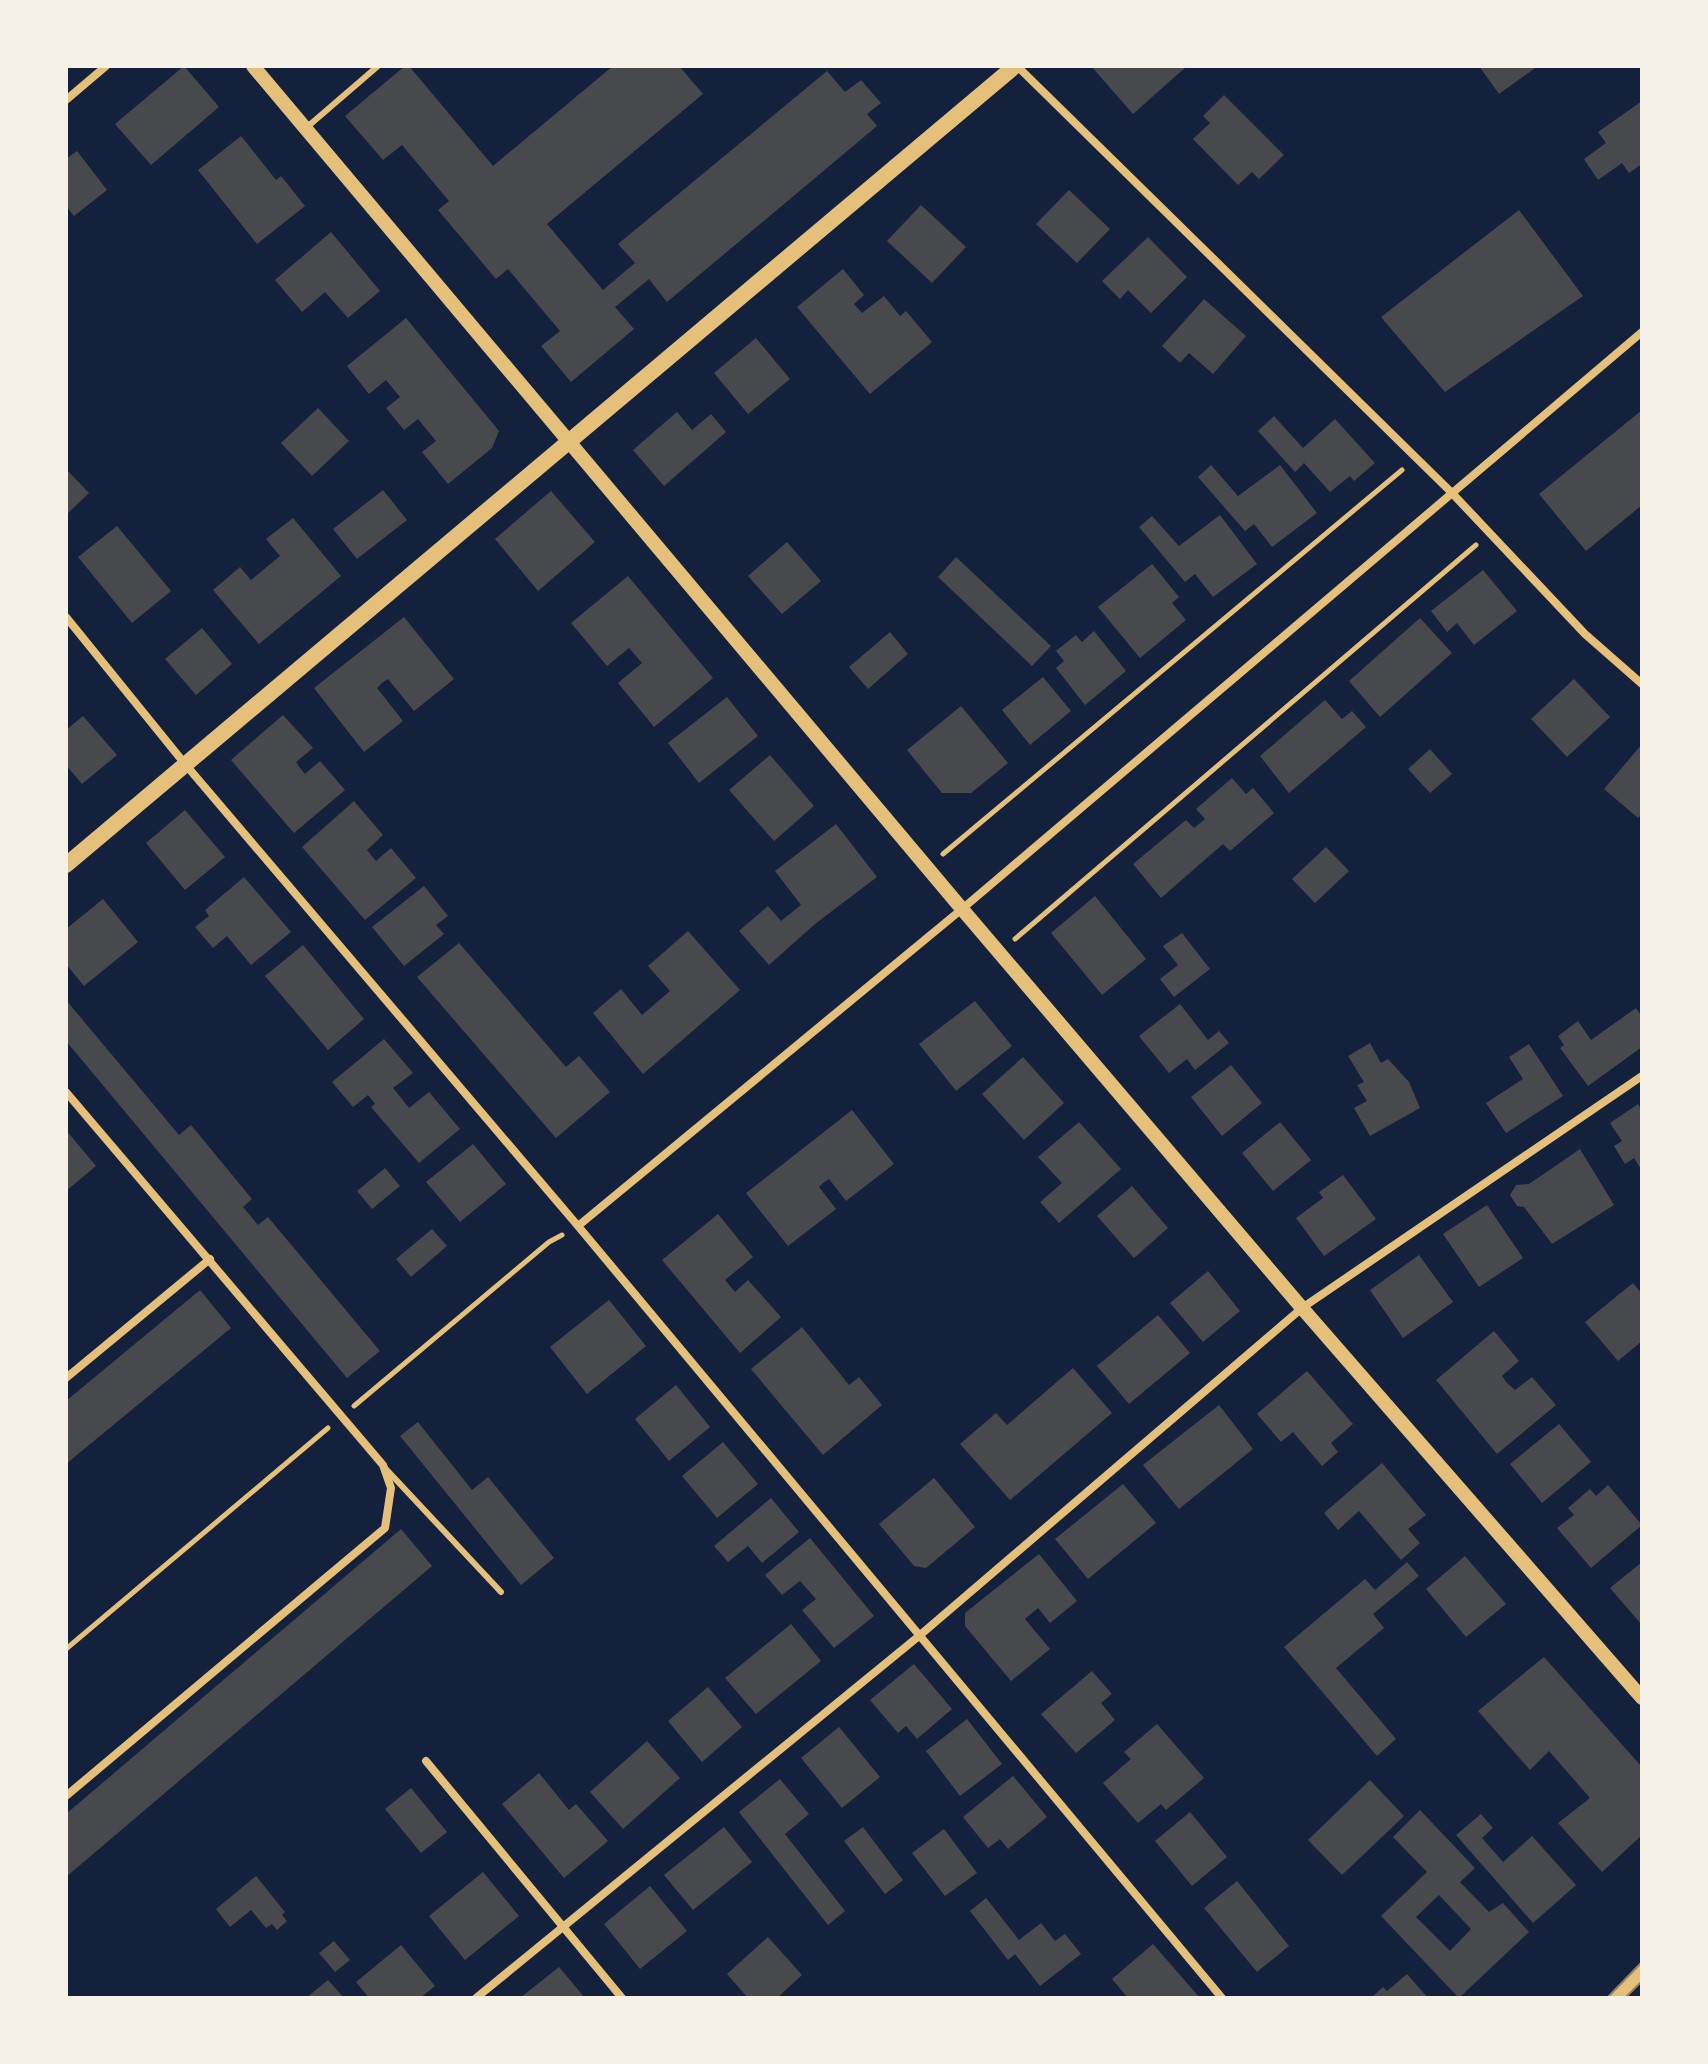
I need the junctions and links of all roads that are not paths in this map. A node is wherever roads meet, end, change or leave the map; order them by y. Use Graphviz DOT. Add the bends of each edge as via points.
graph roads {
  1 [pos="106,66"];
  2 [pos="253,66"];
  3 [pos="378,66"];
  4 [pos="1016,66"];
  5 [pos="66,100"];
  6 [pos="306,128"];
  7 [pos="1642,332"];
  8 [pos="569,442"];
  9 [pos="1451,492"];
  10 [pos="66,617"];
  11 [pos="1642,684"];
  12 [pos="185,764"];
  13 [pos="66,865"];
  14 [pos="962,909"];
  15 [pos="1642,1076"];
  16 [pos="68,1098"];
  17 [pos="578,1226"];
  18 [pos="210,1259"];
  19 [pos="1302,1308"];
  20 [pos="66,1378"];
  21 [pos="383,1465"];
  22 [pos="501,1592"];
  23 [pos="919,1636"];
  24 [pos="1642,1698"];
  25 [pos="426,1761"];
  26 [pos="66,1796"];
  27 [pos="564,1926"];
  28 [pos="1642,1971"];
  29 [pos="476,1998"];
  30 [pos="622,1998"];
  31 [pos="1222,1998"];
  32 [pos="1616,1998"];
  1 -- 5 [label="street"];
  2 -- 6 [label="street"];
  3 -- 6 [label="lane"];
  4 -- 8 [label="main road"];
  4 -- 9 [label="street"];
  6 -- 8 [label="street"];
  7 -- 9 [label="street"];
  8 -- 12 [label="main road"];
  8 -- 14 [label="street"];
  9 -- 11 [label="street" via="1585,634"];
  9 -- 14 [label="street"];
  10 -- 12 [label="street"];
  12 -- 13 [label="main road"];
  12 -- 17 [label="street"];
  14 -- 17 [label="street"];
  14 -- 19 [label="street"];
  15 -- 19 [label="street"];
  16 -- 18 [label="street"];
  17 -- 23 [label="street"];
  18 -- 20 [label="street"];
  18 -- 21 [label="street"];
  19 -- 23 [label="street"];
  19 -- 24 [label="street"];
  21 -- 22 [label="lane"];
  21 -- 26 [label="street" via="391,1488 385,1528"];
  23 -- 27 [label="street"];
  23 -- 31 [label="street"];
  25 -- 27 [label="street"];
  27 -- 29 [label="street"];
  27 -- 30 [label="street"];
  28 -- 32 [label="street"];
}
